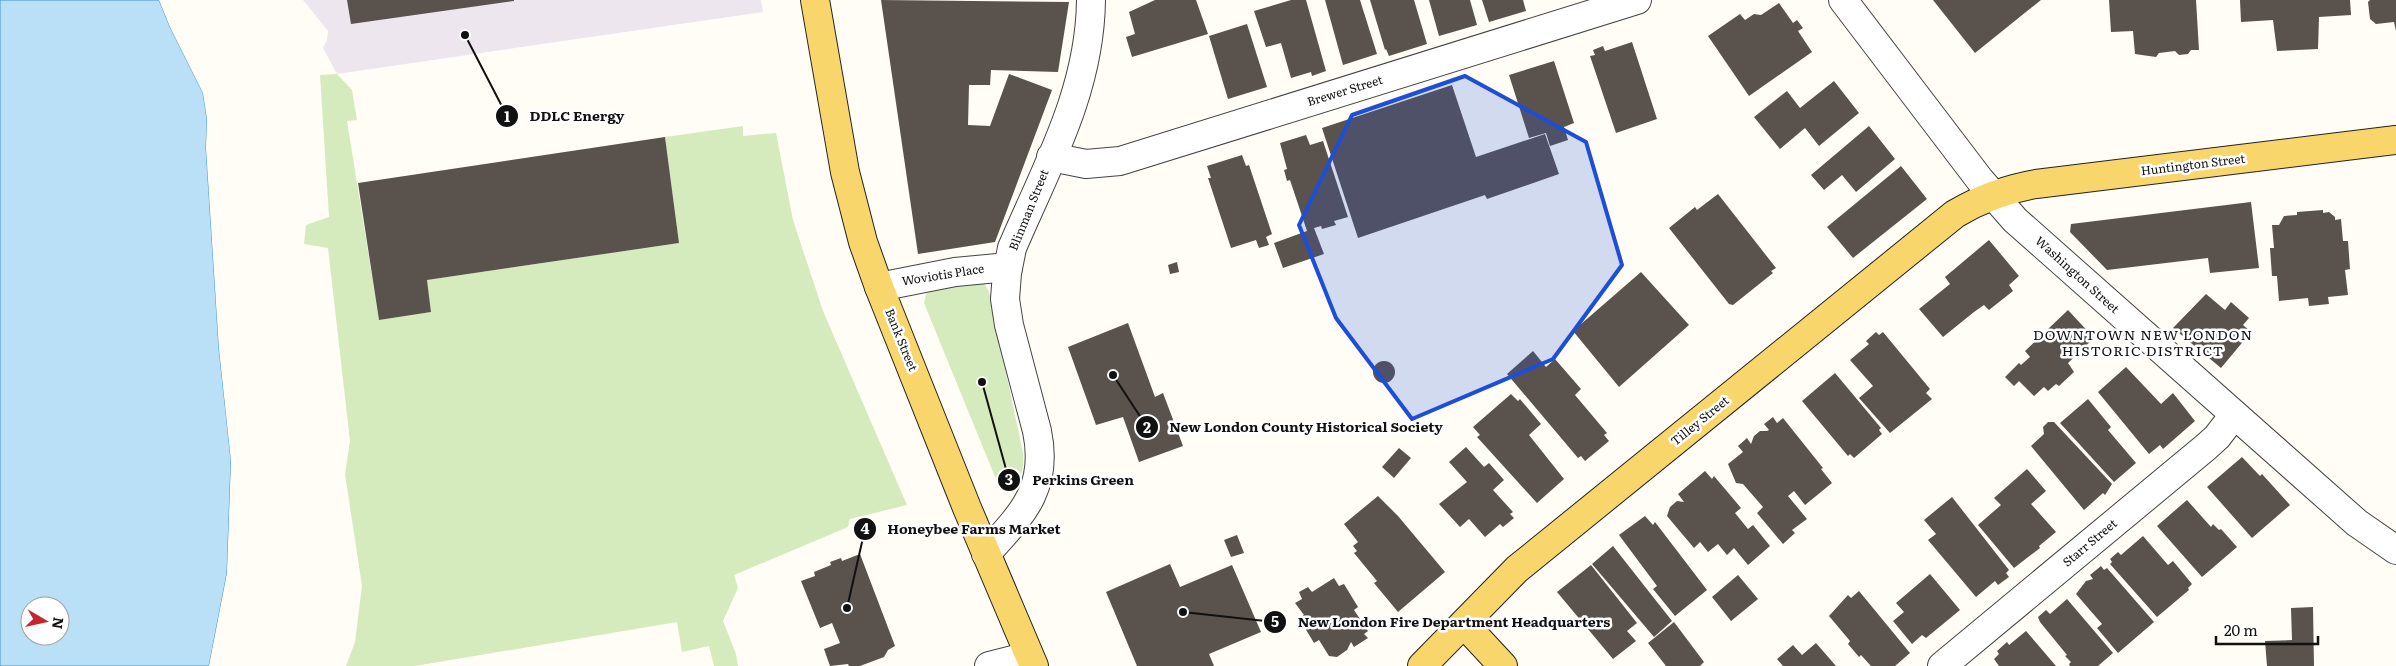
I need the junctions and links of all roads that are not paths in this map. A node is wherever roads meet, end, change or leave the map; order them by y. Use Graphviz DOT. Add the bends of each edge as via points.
graph roads {
  1 [pos="815,0"];
  2 [pos="1091,0"];
  3 [pos="1637,0"];
  4 [pos="1843,0"];
  5 [pos="2396,140"];
  6 [pos="1051,157"];
  7 [pos="1992,195"];
  8 [pos="1008,267"];
  9 [pos="879,287"];
  10 [pos="2234,415"];
  11 [pos="2396,550"];
  12 [pos="986,554"];
  13 [pos="1464,624"];
  14 [pos="1031,661"];
  15 [pos="989,666"];
  16 [pos="1422,666"];
  17 [pos="1503,666"];
  18 [pos="1942,666"];
  1 -- 9 [label="main road, Bank Street" via="848,189"];
  2 -- 6 [label="street, Blinman Street" via="1087,56 1078,92"];
  3 -- 6 [label="street, Brewer Street" via="1120,161 1086,164"];
  4 -- 7 [label="street, Washington Street"];
  5 -- 7 [label="main road, Huntington Street" via="2036,184"];
  6 -- 8 [label="street, Blinman Street" via="1012,248"];
  7 -- 10 [label="street, Washington Street" via="2042,245"];
  7 -- 13 [label="main road, Tilley Street" via="1955,214 1517,569"];
  8 -- 9 [label="street, Woviotis Place" via="955,272"];
  8 -- 12 [label="street, Blinman Street" via="1005,299 1009,325 1041,448 1041,466 1027,506"];
  9 -- 12 [label="main road, Bank Street"];
  10 -- 11 [label="street, Washington Street" via="2357,523"];
  10 -- 18 [label="street, Starr Street" via="2206,447"];
  12 -- 14 [label="main road, Bank Street"];
  13 -- 16 [label="main road, Tilley Street"];
  13 -- 17 [label="main road"];
  14 -- 15 [label="street"];
}
